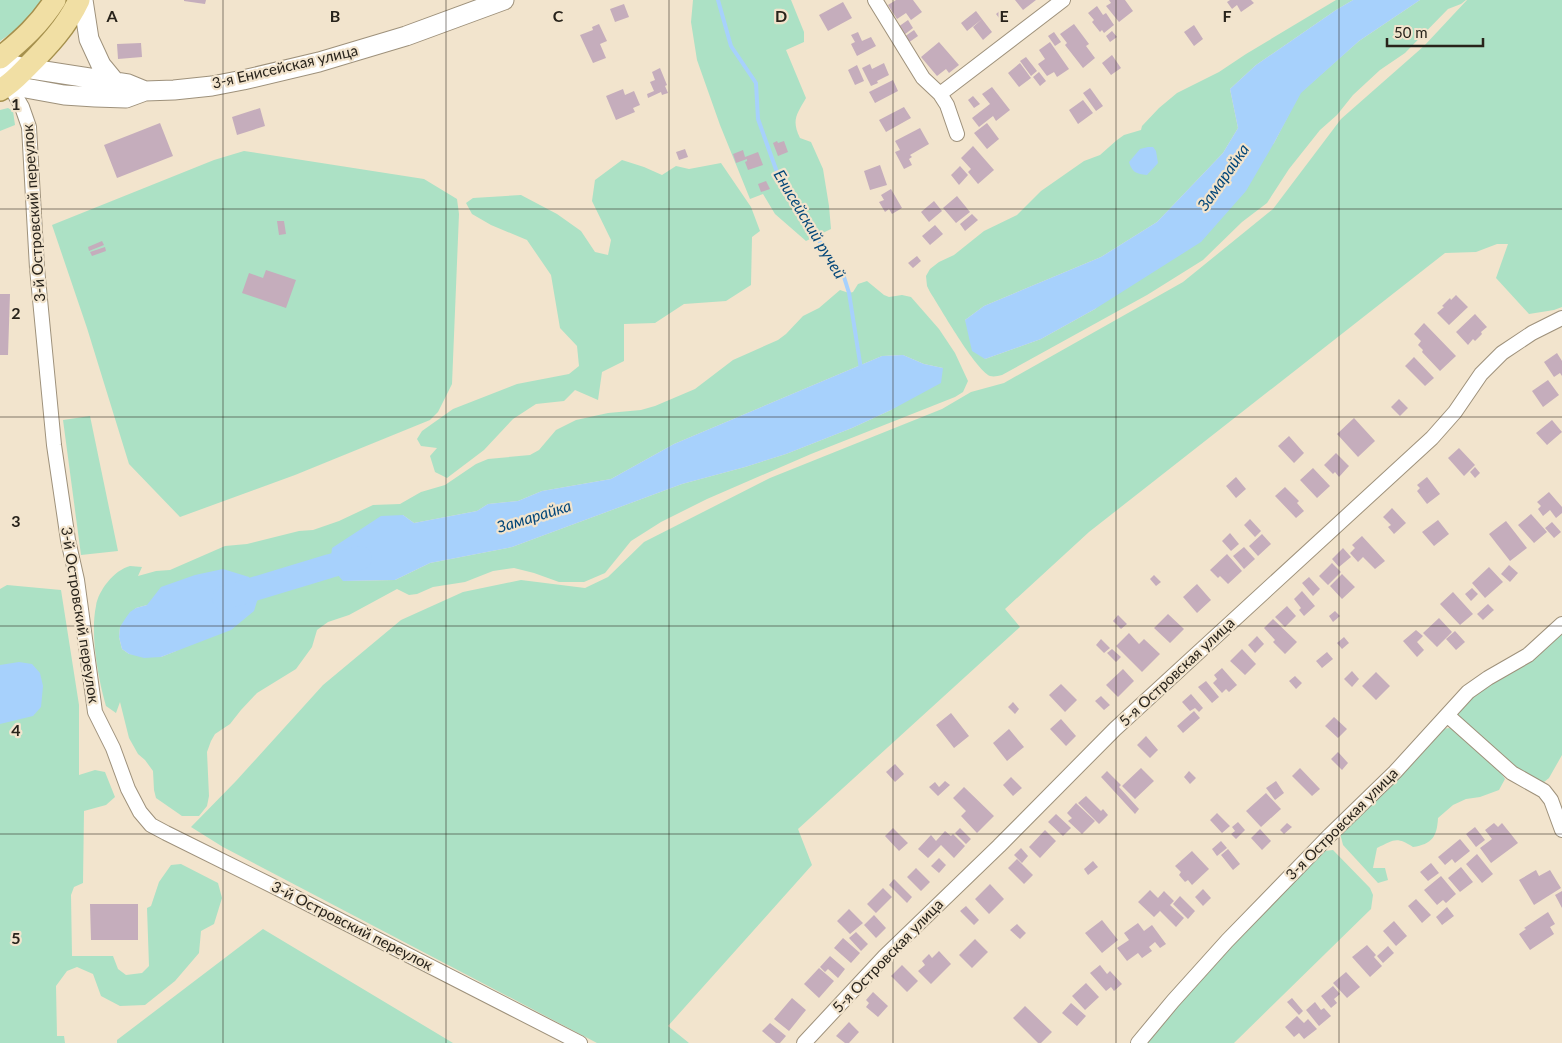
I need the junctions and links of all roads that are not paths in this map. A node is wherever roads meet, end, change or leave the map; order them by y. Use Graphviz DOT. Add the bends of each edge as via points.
graph roads {
  1 [pos="55,0"];
  2 [pos="79,0"];
  3 [pos="83,0"];
  4 [pos="504,0"];
  5 [pos="875,0"];
  6 [pos="1063,0"];
  7 [pos="0,58"];
  8 [pos="0,62"];
  9 [pos="26,68"];
  10 [pos="3,81"];
  11 [pos="115,82"];
  12 [pos="144,91"];
  13 [pos="940,94"];
  14 [pos="957,134"];
  15 [pos="1562,318"];
  16 [pos="1562,624"];
  17 [pos="1447,715"];
  18 [pos="1562,830"];
  19 [pos="580,1043"];
  20 [pos="804,1043"];
  21 [pos="1138,1043"];
  1 -- 7 [label="main road" via="26,37"];
  2 -- 9 [label="main road" via="62,29"];
  3 -- 11 [label="street" via="89,39 101,65"];
  4 -- 12 [label="street, 3-я Енисейская улица" via="406,36 319,62 220,84"];
  5 -- 13 [label="street" via="923,78"];
  6 -- 13 [label="street"];
  8 -- 9 [label="street, 3-я Енисейская улица"];
  9 -- 10 [label="main road"];
  9 -- 11 [label="street, 3-я Енисейская улица"];
  10 -- 12 [label="street" via="64,95 126,98"];
  10 -- 19 [label="street, 3-й Островский переулок" via="22,107 29,127 37,268 53,436 95,712 140,812 151,825 166,833"];
  11 -- 12 [label="street, 3-я Енисейская улица"];
  13 -- 14 [label="street"];
  15 -- 20 [label="street, 5-я Островская улица" via="1532,333 1481,374 1432,438 1115,729 885,956"];
  16 -- 17 [label="street, 3-я Островская улица" via="1528,655 1468,692"];
  17 -- 18 [label="street" via="1512,773 1544,791 1551,800"];
  17 -- 21 [label="street, 3-я Островская улица" via="1227,941"];
}
